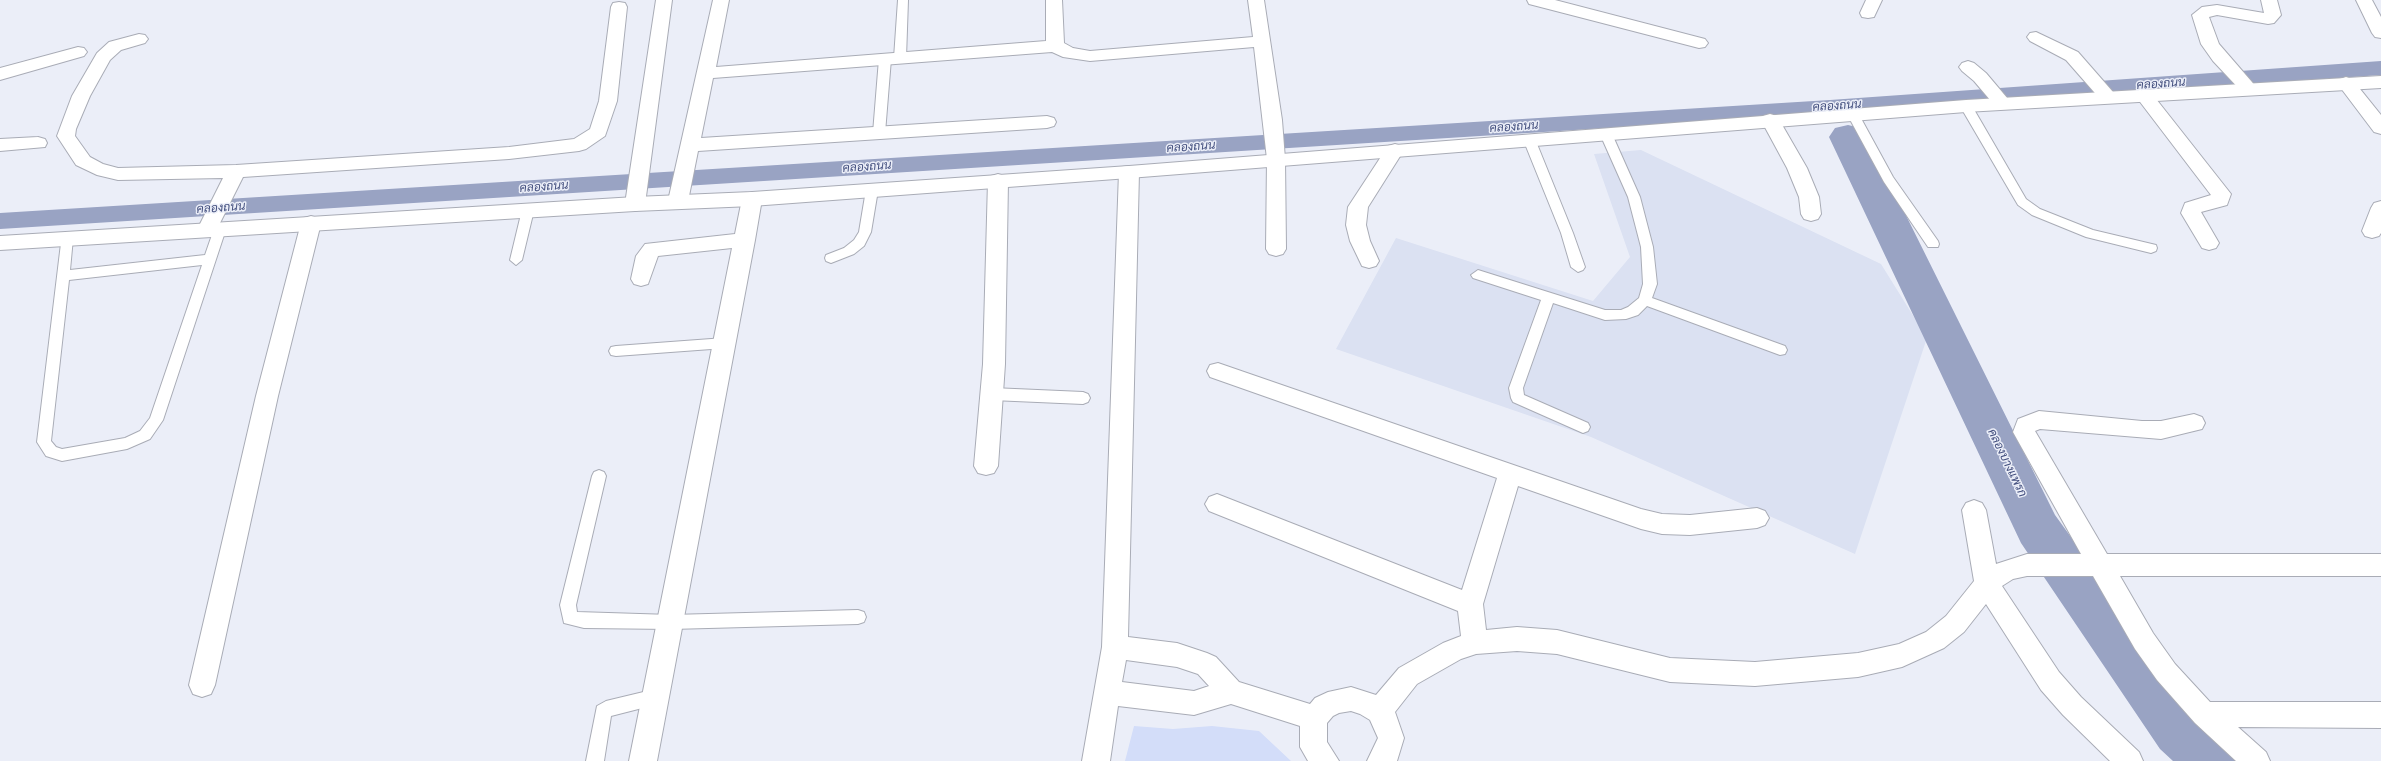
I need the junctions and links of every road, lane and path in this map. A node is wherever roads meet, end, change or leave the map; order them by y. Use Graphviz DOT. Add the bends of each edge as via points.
graph roads {
  1 [pos="664,0"];
  2 [pos="724,0"];
  3 [pos="903,0"];
  4 [pos="1054,0"];
  5 [pos="1256,0"];
  6 [pos="1535,0"];
  7 [pos="2269,0"];
  8 [pos="2364,0"];
  9 [pos="619,7"];
  10 [pos="2378,24"];
  11 [pos="2036,38"];
  12 [pos="140,39"];
  13 [pos="1263,41"];
  14 [pos="1699,43"];
  15 [pos="1056,46"];
  16 [pos="78,52"];
  17 [pos="892,59"];
  18 [pos="1974,72"];
  19 [pos="706,73"];
  20 [pos="0,74"];
  21 [pos="2381,82"];
  22 [pos="2346,84"];
  23 [pos="2244,85"];
  24 [pos="2104,93"];
  25 [pos="2143,94"];
  26 [pos="1999,100"];
  27 [pos="1966,106"];
  28 [pos="1853,114"];
  29 [pos="1770,120"];
  30 [pos="1046,122"];
  31 [pos="2381,128"];
  32 [pos="879,133"];
  33 [pos="1606,134"];
  34 [pos="1529,139"];
  35 [pos="38,143"];
  36 [pos="0,145"];
  37 [pos="690,149"];
  38 [pos="1395,150"];
  39 [pos="1275,154"];
  40 [pos="1129,172"];
  41 [pos="234,175"];
  42 [pos="998,181"];
  43 [pos="872,190"];
  44 [pos="680,196"];
  45 [pos="752,199"];
  46 [pos="635,203"];
  47 [pos="2381,208"];
  48 [pos="528,210"];
  49 [pos="1811,214"];
  50 [pos="214,224"];
  51 [pos="311,224"];
  52 [pos="2372,231"];
  53 [pos="67,238"];
  54 [pos="745,240"];
  55 [pos="0,242"];
  56 [pos="2209,243"];
  57 [pos="1933,244"];
  58 [pos="2151,248"];
  59 [pos="1276,249"];
  60 [pos="831,258"];
  61 [pos="209,259"];
  62 [pos="516,260"];
  63 [pos="1369,261"];
  64 [pos="1578,267"];
  65 [pos="1478,275"];
  66 [pos="63,276"];
  67 [pos="641,279"];
  68 [pos="1548,298"];
  69 [pos="1645,300"];
  70 [pos="725,343"];
  71 [pos="1780,350"];
  72 [pos="616,351"];
  73 [pos="1218,371"];
  74 [pos="992,394"];
  75 [pos="1083,398"];
  76 [pos="2194,423"];
  77 [pos="1583,427"];
  78 [pos="986,466"];
  79 [pos="1510,473"];
  80 [pos="599,476"];
  81 [pos="1217,504"];
  82 [pos="1974,510"];
  83 [pos="1757,518"];
  84 [pos="2381,565"];
  85 [pos="2093,566"];
  86 [pos="1987,584"];
  87 [pos="1470,604"];
  88 [pos="858,617"];
  89 [pos="671,622"];
  90 [pos="1475,642"];
  91 [pos="1115,647"];
  92 [pos="202,685"];
  93 [pos="1108,692"];
  94 [pos="1231,692"];
  95 [pos="656,697"];
  96 [pos="1379,712"];
  97 [pos="2204,714"];
  98 [pos="2381,715"];
  99 [pos="1315,718"];
  100 [pos="595,761"];
  101 [pos="643,761"];
  102 [pos="1096,761"];
  103 [pos="1325,761"];
  104 [pos="1381,761"];
  105 [pos="2129,761"];
  106 [pos="2256,761"];
  1 -- 46 [label="street"];
  2 -- 19 [label="street"];
  3 -- 17 [label="lane"];
  4 -- 15 [label="street"];
  5 -- 13 [label="street"];
  6 -- 14 [label="street"];
  7 -- 23 [label="street" via="2274,15 2268,19 2217,10 2202,12 2200,15 2204,30 2219,58"];
  8 -- 10 [label="street"];
  9 -- 41 [label="street" via="608,101 598,132 579,145"];
  11 -- 24 [label="street" via="2072,56"];
  12 -- 41 [label="street" via="112,49 103,56 67,130 68,140 83,161 97,169 118,174"];
  13 -- 15 [label="street" via="1090,56 1069,52"];
  13 -- 39 [label="street"];
  15 -- 17 [label="street"];
  16 -- 20 [label="street"];
  17 -- 19 [label="street"];
  17 -- 32 [label="lane"];
  18 -- 26 [label="street"];
  19 -- 37 [label="street"];
  21 -- 22 [label="street"];
  22 -- 23 [label="street"];
  22 -- 31 [label="street"];
  23 -- 25 [label="street"];
  24 -- 25 [label="street"];
  24 -- 26 [label="street"];
  25 -- 56 [label="street" via="2221,194 2220,200 2192,208 2191,213"];
  26 -- 27 [label="street"];
  27 -- 28 [label="street"];
  27 -- 58 [label="lane" via="2022,202 2036,212 2090,234"];
  28 -- 29 [label="street"];
  28 -- 57 [label="lane" via="1888,179"];
  29 -- 33 [label="street"];
  29 -- 49 [label="street" via="1797,168 1809,197"];
  30 -- 32 [label="street"];
  32 -- 37 [label="street"];
  33 -- 34 [label="street"];
  33 -- 69 [label="lane" via="1634,197 1647,247 1650,284"];
  34 -- 38 [label="street"];
  34 -- 64 [label="lane" via="1568,232"];
  35 -- 36 [label="street"];
  37 -- 44 [label="street"];
  38 -- 39 [label="street"];
  38 -- 63 [label="street" via="1358,207 1356,225"];
  39 -- 40 [label="street"];
  39 -- 59 [label="street"];
  40 -- 42 [label="street"];
  40 -- 91 [label="street"];
  41 -- 50 [label="street"];
  42 -- 43 [label="street"];
  42 -- 74 [label="street"];
  43 -- 45 [label="street"];
  43 -- 60 [label="lane" via="865,232 859,243 849,251"];
  44 -- 45 [label="street"];
  44 -- 46 [label="street"];
  45 -- 54 [label="street"];
  46 -- 48 [label="street"];
  47 -- 52 [label="street"];
  48 -- 51 [label="street"];
  48 -- 62 [label="lane"];
  50 -- 51 [label="street"];
  50 -- 53 [label="street"];
  50 -- 61 [label="lane"];
  51 -- 92 [label="street" via="267,396"];
  53 -- 55 [label="street"];
  53 -- 66 [label="lane"];
  54 -- 67 [label="street" via="652,249 646,256"];
  54 -- 70 [label="street"];
  61 -- 66 [label="lane"];
  61 -- 66 [label="lane" via="156,420 145,434 127,443 62,455 51,452 44,442"];
  65 -- 68 [label="lane"];
  68 -- 69 [label="lane" via="1605,315 1621,315 1633,311"];
  68 -- 77 [label="lane" via="1516,388 1518,398"];
  69 -- 71 [label="lane"];
  70 -- 72 [label="lane"];
  70 -- 89 [label="street"];
  73 -- 79 [label="street"];
  74 -- 75 [label="lane"];
  74 -- 78 [label="street"];
  76 -- 85 [label="street" via="2161,430 2052,420 2039,420 2026,425 2024,432"];
  79 -- 83 [label="street" via="1662,524 1690,526"];
  79 -- 87 [label="street"];
  80 -- 89 [label="lane" via="568,605 570,618 584,621"];
  81 -- 87 [label="street"];
  82 -- 86 [label="street"];
  84 -- 85 [label="street"];
  85 -- 86 [label="street" via="2027,565 1996,575"];
  85 -- 97 [label="street" via="2166,672"];
  86 -- 90 [label="street" via="1955,624 1935,640 1902,655 1858,665 1755,674 1704,673 1670,670 1557,642 1517,639"];
  86 -- 105 [label="street" via="2050,681"];
  87 -- 90 [label="street"];
  88 -- 89 [label="lane"];
  89 -- 95 [label="street"];
  90 -- 96 [label="street" via="1452,651 1408,676"];
  91 -- 93 [label="street"];
  91 -- 94 [label="street" via="1177,655 1207,665"];
  93 -- 94 [label="street" via="1194,703"];
  93 -- 102 [label="street"];
  94 -- 99 [label="street"];
  95 -- 100 [label="lane" via="606,709 603,712"];
  95 -- 101 [label="street"];
  96 -- 99 [label="street" via="1366,703 1351,699 1336,701 1324,707"];
  96 -- 104 [label="street" via="1387,724 1391,738 1388,752"];
  97 -- 98 [label="street"];
  97 -- 106 [label="street"];
  99 -- 103 [label="street" via="1312,732 1314,747"];
}
